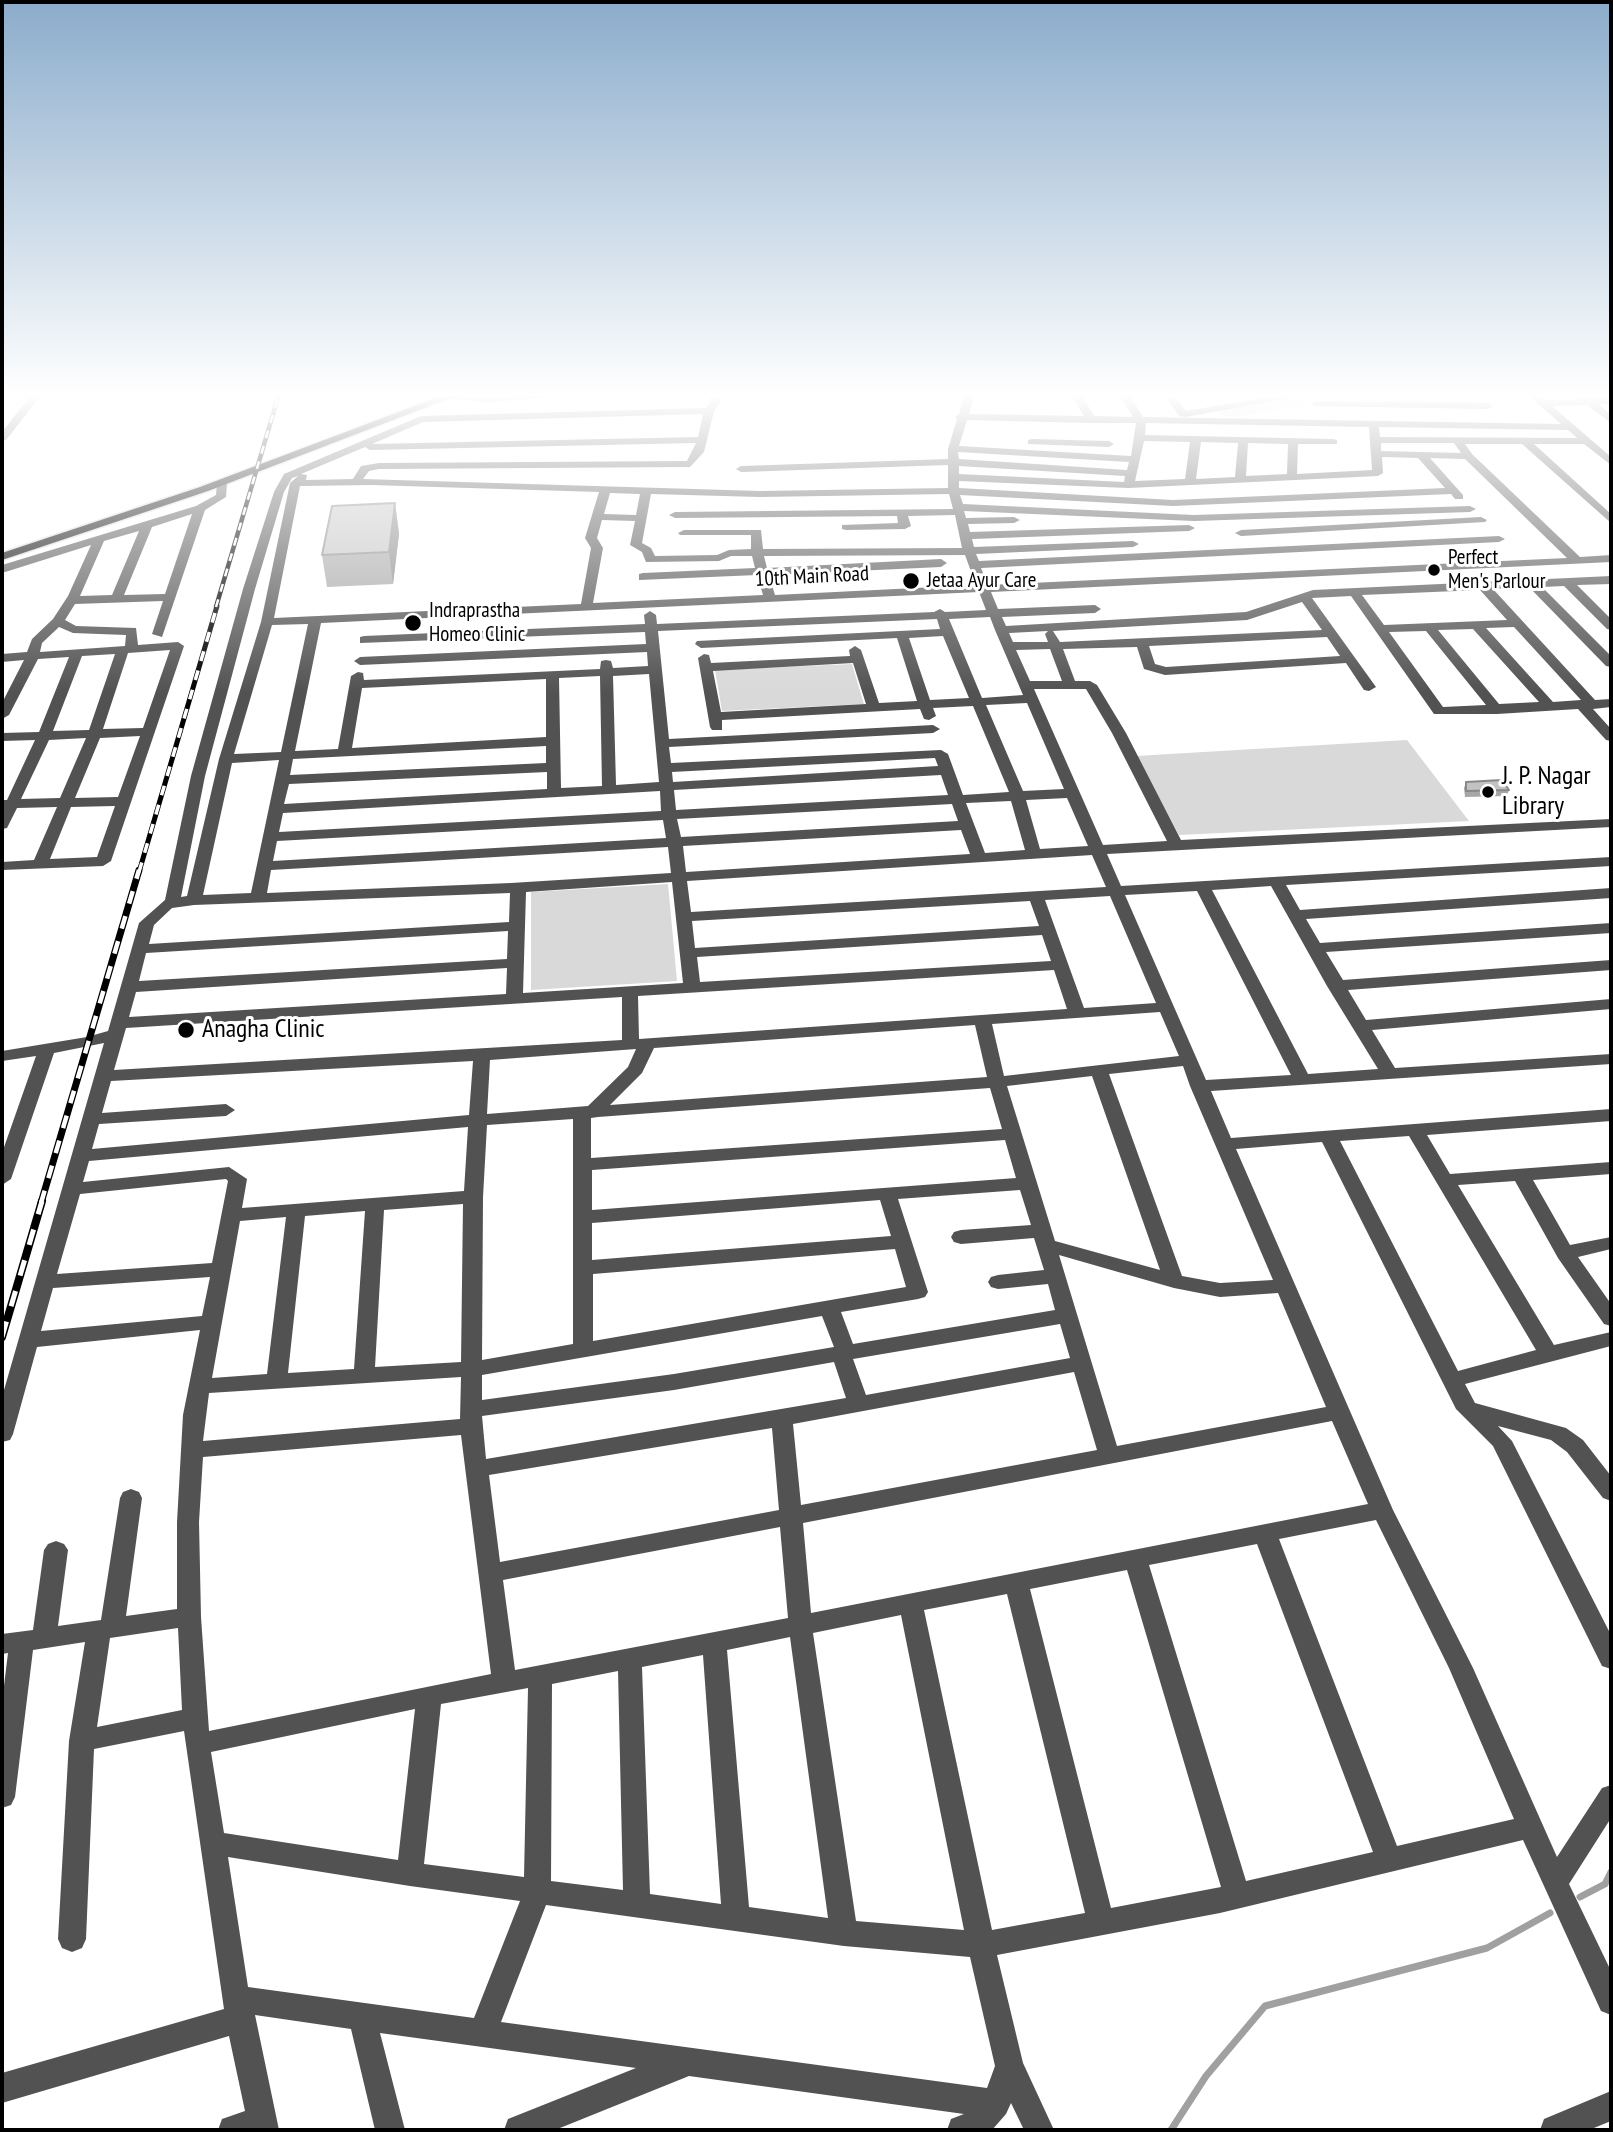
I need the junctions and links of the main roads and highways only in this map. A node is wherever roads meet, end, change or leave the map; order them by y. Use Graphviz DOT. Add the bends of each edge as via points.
graph roads {
  1 [pos="189,493"];
  2 [pos="2,557"];
  1 -- 2 [label="main road"];
}
